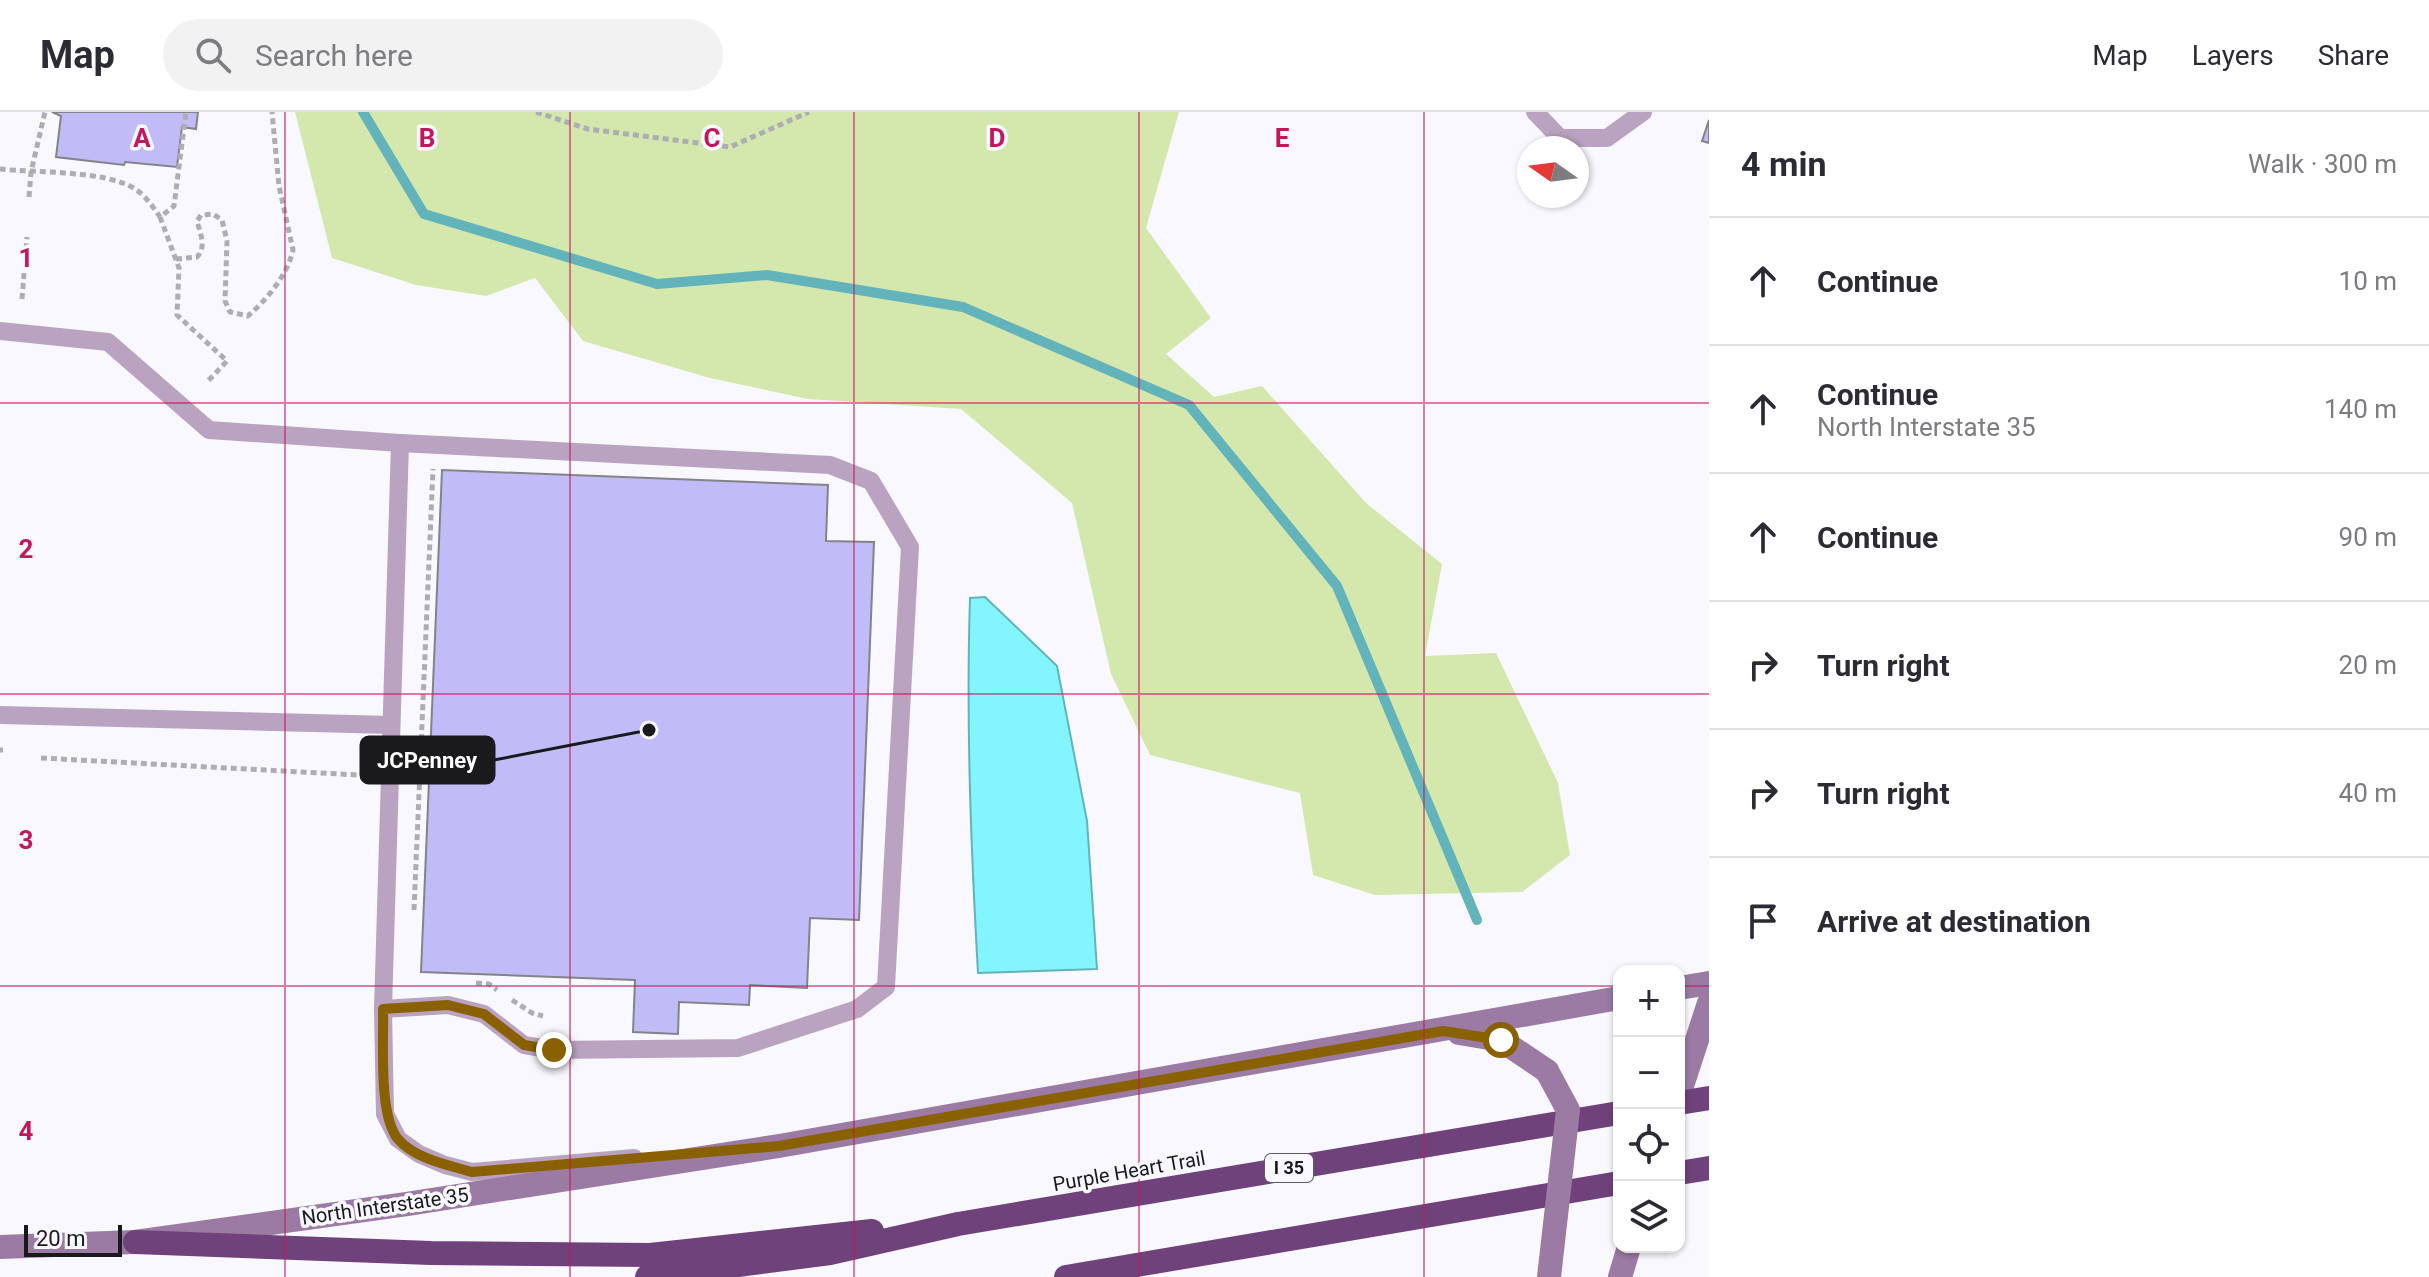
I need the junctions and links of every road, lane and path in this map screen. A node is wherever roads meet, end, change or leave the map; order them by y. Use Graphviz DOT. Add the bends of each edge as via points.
graph roads {
  1 [pos="45,112"];
  2 [pos="186,112"];
  3 [pos="272,112"];
  4 [pos="536,112"];
  5 [pos="809,112"];
  6 [pos="1535,112"];
  7 [pos="1643,112"];
  8 [pos="0,169"];
  9 [pos="31,172"];
  10 [pos="29,197"];
  11 [pos="160,217"];
  12 [pos="27,237"];
  13 [pos="176,259"];
  14 [pos="22,299"];
  15 [pos="0,331"];
  16 [pos="207,382"];
  17 [pos="400,443"];
  18 [pos="433,465"];
  19 [pos="0,715"];
  20 [pos="391,725"];
  21 [pos="41,758"];
  22 [pos="358,775"];
  23 [pos="414,917"];
  24 [pos="1709,983"];
  25 [pos="1685,987"];
  26 [pos="1613,999"];
  27 [pos="1709,1003"];
  28 [pos="383,1009"];
  29 [pos="1443,1031"];
  30 [pos="1685,1077"];
  31 [pos="1709,1098"];
  32 [pos="1685,1102"];
  33 [pos="1613,1114"];
  34 [pos="779,1146"];
  35 [pos="1709,1168"];
  36 [pos="1685,1172"];
  37 [pos="1613,1184"];
  38 [pos="958,1224"];
  39 [pos="135,1242"];
  40 [pos="0,1247"];
  41 [pos="1627,1253"];
  42 [pos="647,1277"];
  43 [pos="1066,1277"];
  44 [pos="1549,1277"];
  45 [pos="1620,1277"];
  1 -- 9 [label="path"];
  2 -- 11 [label="path" via="174,206"];
  3 -- 13 [label="path" via="279,186 293,250 265,301 248,316 230,312 225,301 227,241 222,220 213,214 197,221 201,253"];
  4 -- 5 [label="path" via="588,129 730,147"];
  6 -- 7 [label="lane" via="1560,138 1607,138"];
  8 -- 9 [label="path"];
  9 -- 10 [label="path"];
  9 -- 11 [label="path" via="122,183 145,197"];
  11 -- 13 [label="path"];
  12 -- 14 [label="path"];
  13 -- 16 [label="path" via="177,315 227,361"];
  15 -- 17 [label="lane" via="108,342 209,430"];
  17 -- 20 [label="lane"];
  17 -- 28 [label="lane" via="830,465 871,481 910,547 886,987 857,1009 738,1048 554,1050 524,1045 484,1014 448,1005"];
  18 -- 23 [label="path"];
  19 -- 20 [label="lane"];
  20 -- 28 [label="lane"];
  21 -- 22 [label="path"];
  24 -- 25 [label="main road"];
  26 -- 29 [label="main road, North Interstate 35"];
  27 -- 30 [label="main road"];
  28 -- 34 [label="lane" via="385,1114 398,1139 445,1165 472,1172"];
  29 -- 34 [label="main road, North Interstate 35"];
  29 -- 44 [label="main road, bridge" via="1501,1040 1547,1071 1568,1110"];
  31 -- 32 [label="highway"];
  33 -- 38 [label="highway, Purple Heart Trail / I 35"];
  34 -- 39 [label="main road, North Interstate 35"];
  35 -- 36 [label="highway"];
  37 -- 43 [label="highway"];
  38 -- 39 [label="highway" via="650,1255"];
  38 -- 42 [label="highway, Purple Heart Trail / I 35" via="830,1253"];
  39 -- 40 [label="main road, North Interstate 35"];
  41 -- 45 [label="main road"];
}
